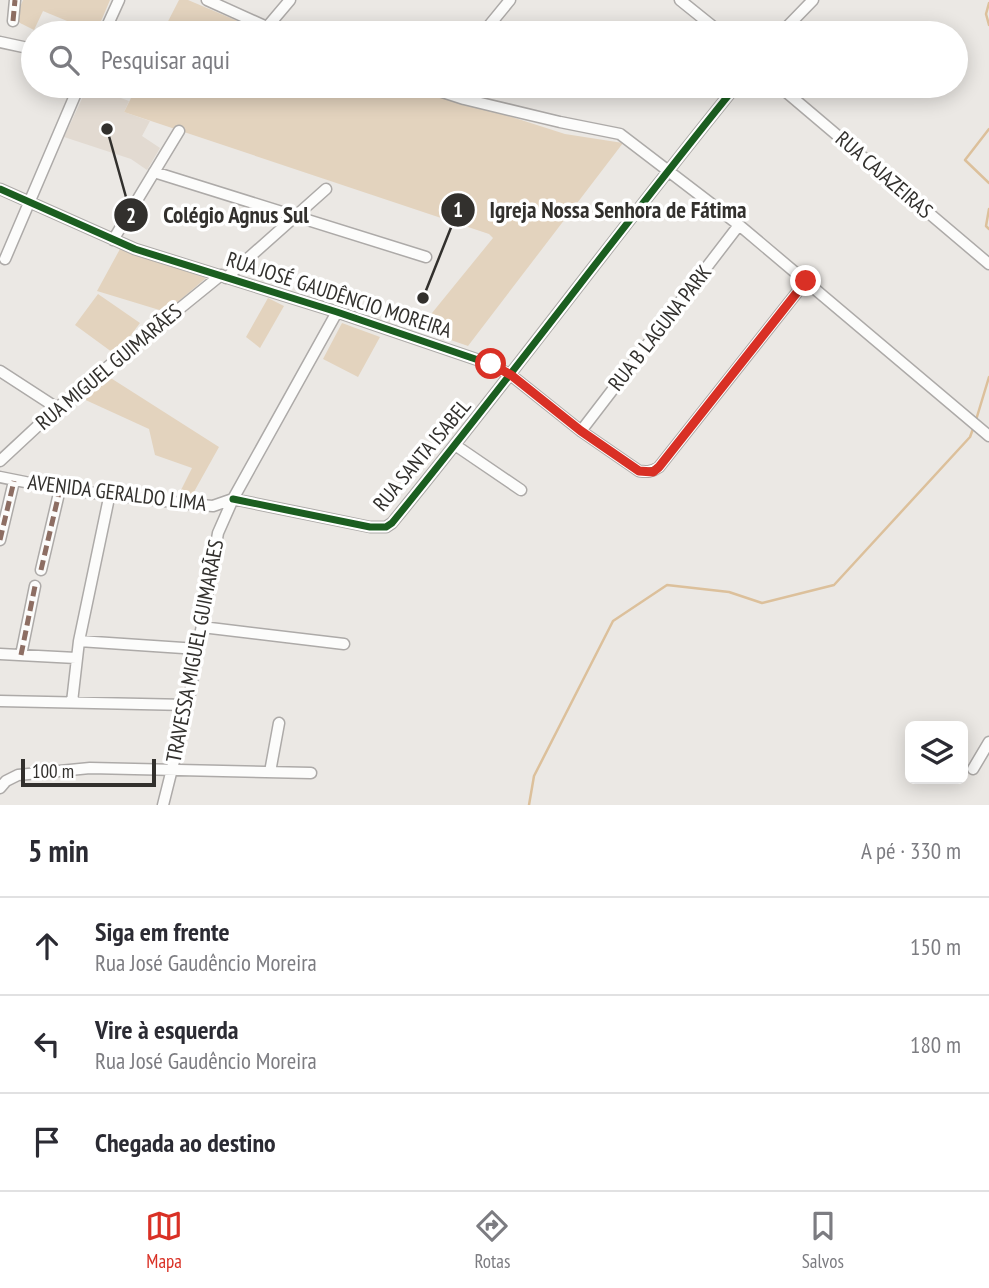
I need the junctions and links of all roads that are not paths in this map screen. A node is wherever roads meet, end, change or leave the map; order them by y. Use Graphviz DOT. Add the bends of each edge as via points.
graph roads {
  1 [pos="17,0"];
  2 [pos="119,0"];
  3 [pos="207,0"];
  4 [pos="290,0"];
  5 [pos="510,0"];
  6 [pos="680,0"];
  7 [pos="813,0"];
  8 [pos="13,17"];
  9 [pos="109,21"];
  10 [pos="256,21"];
  11 [pos="272,21"];
  12 [pos="493,21"];
  13 [pos="706,21"];
  14 [pos="793,21"];
  15 [pos="0,43"];
  16 [pos="21,47"];
  17 [pos="74,98"];
  18 [pos="474,98"];
  19 [pos="726,98"];
  20 [pos="793,98"];
  21 [pos="179,131"];
  22 [pos="668,169"];
  23 [pos="154,172"];
  24 [pos="0,189"];
  25 [pos="326,189"];
  26 [pos="29,200"];
  27 [pos="295,217"];
  28 [pos="739,226"];
  29 [pos="113,240"];
  30 [pos="426,257"];
  31 [pos="5,259"];
  32 [pos="989,264"];
  33 [pos="224,277"];
  34 [pos="806,281"];
  35 [pos="337,312"];
  36 [pos="0,371"];
  37 [pos="511,375"];
  38 [pos="57,408"];
  39 [pos="581,431"];
  40 [pos="989,436"];
  41 [pos="455,445"];
  42 [pos="0,461"];
  43 [pos="0,477"];
  44 [pos="14,481"];
  45 [pos="60,489"];
  46 [pos="521,490"];
  47 [pos="110,493"];
  48 [pos="233,499"];
  49 [pos="0,540"];
  50 [pos="41,570"];
  51 [pos="35,586"];
  52 [pos="202,627"];
  53 [pos="79,641"];
  54 [pos="344,644"];
  55 [pos="198,649"];
  56 [pos="0,654"];
  57 [pos="21,655"];
  58 [pos="76,658"];
  59 [pos="0,701"];
  60 [pos="72,702"];
  61 [pos="188,705"];
  62 [pos="279,723"];
  63 [pos="989,742"];
  64 [pos="973,768"];
  65 [pos="171,769"];
  66 [pos="270,772"];
  67 [pos="311,773"];
  68 [pos="0,789"];
  69 [pos="163,805"];
  1 -- 8 [label="street"];
  2 -- 9 [label="street"];
  3 -- 10 [label="street"];
  4 -- 11 [label="street"];
  5 -- 12 [label="street"];
  6 -- 13 [label="street"];
  7 -- 14 [label="street"];
  15 -- 16 [label="street"];
  17 -- 26 [label="street"];
  18 -- 22 [label="street" via="620,134"];
  19 -- 22 [label="street, RUA SANTA ISABEL"];
  20 -- 32 [label="street, RUA CAJAZEIRAS"];
  21 -- 23 [label="street"];
  22 -- 28 [label="street"];
  22 -- 37 [label="street, RUA SANTA ISABEL"];
  23 -- 27 [label="street"];
  23 -- 29 [label="street"];
  24 -- 26 [label="street, RUA JOSÉ GAUDÊNCIO MOREIRA"];
  25 -- 27 [label="street, RUA MIGUEL GUIMARÃES"];
  26 -- 29 [label="street, RUA JOSÉ GAUDÊNCIO MOREIRA"];
  26 -- 31 [label="street"];
  27 -- 30 [label="street"];
  27 -- 33 [label="street, RUA MIGUEL GUIMARÃES"];
  28 -- 34 [label="street"];
  28 -- 39 [label="street, RUA B LAGUNA PARK"];
  29 -- 33 [label="street, RUA JOSÉ GAUDÊNCIO MOREIRA"];
  33 -- 35 [label="street, RUA JOSÉ GAUDÊNCIO MOREIRA"];
  33 -- 38 [label="street, RUA MIGUEL GUIMARÃES"];
  34 -- 39 [label="street, RUA JOSÉ GAUDÊNCIO MOREIRA" via="653,472 639,471"];
  34 -- 40 [label="street"];
  35 -- 37 [label="street, RUA JOSÉ GAUDÊNCIO MOREIRA" via="491,364"];
  35 -- 48 [label="street, TRAVESSA MIGUEL GUIMARÃES"];
  36 -- 38 [label="street"];
  37 -- 39 [label="street, RUA JOSÉ GAUDÊNCIO MOREIRA"];
  37 -- 41 [label="street, RUA SANTA ISABEL"];
  38 -- 42 [label="street, RUA MIGUEL GUIMARÃES"];
  41 -- 46 [label="street"];
  41 -- 48 [label="street, RUA SANTA ISABEL" via="386,527"];
  43 -- 44 [label="street, AVENIDA GERALDO LIMA"];
  44 -- 45 [label="street, AVENIDA GERALDO LIMA"];
  44 -- 49 [label="street"];
  45 -- 47 [label="street, AVENIDA GERALDO LIMA"];
  45 -- 50 [label="street"];
  47 -- 48 [label="street, AVENIDA GERALDO LIMA" via="213,506"];
  47 -- 53 [label="street"];
  48 -- 52 [label="street, TRAVESSA MIGUEL GUIMARÃES" via="218,533"];
  51 -- 57 [label="street"];
  52 -- 54 [label="street"];
  52 -- 55 [label="street, TRAVESSA MIGUEL GUIMARÃES"];
  53 -- 55 [label="street"];
  53 -- 58 [label="street"];
  55 -- 61 [label="street, TRAVESSA MIGUEL GUIMARÃES"];
  56 -- 57 [label="street"];
  57 -- 58 [label="street"];
  58 -- 60 [label="street"];
  59 -- 60 [label="street"];
  60 -- 61 [label="street"];
  61 -- 65 [label="street, TRAVESSA MIGUEL GUIMARÃES"];
  62 -- 66 [label="street"];
  63 -- 64 [label="street"];
  65 -- 66 [label="street"];
  65 -- 68 [label="street" via="90,768 24,774 6,781"];
  65 -- 69 [label="street, TRAVESSA MIGUEL GUIMARÃES"];
  66 -- 67 [label="street"];
}
